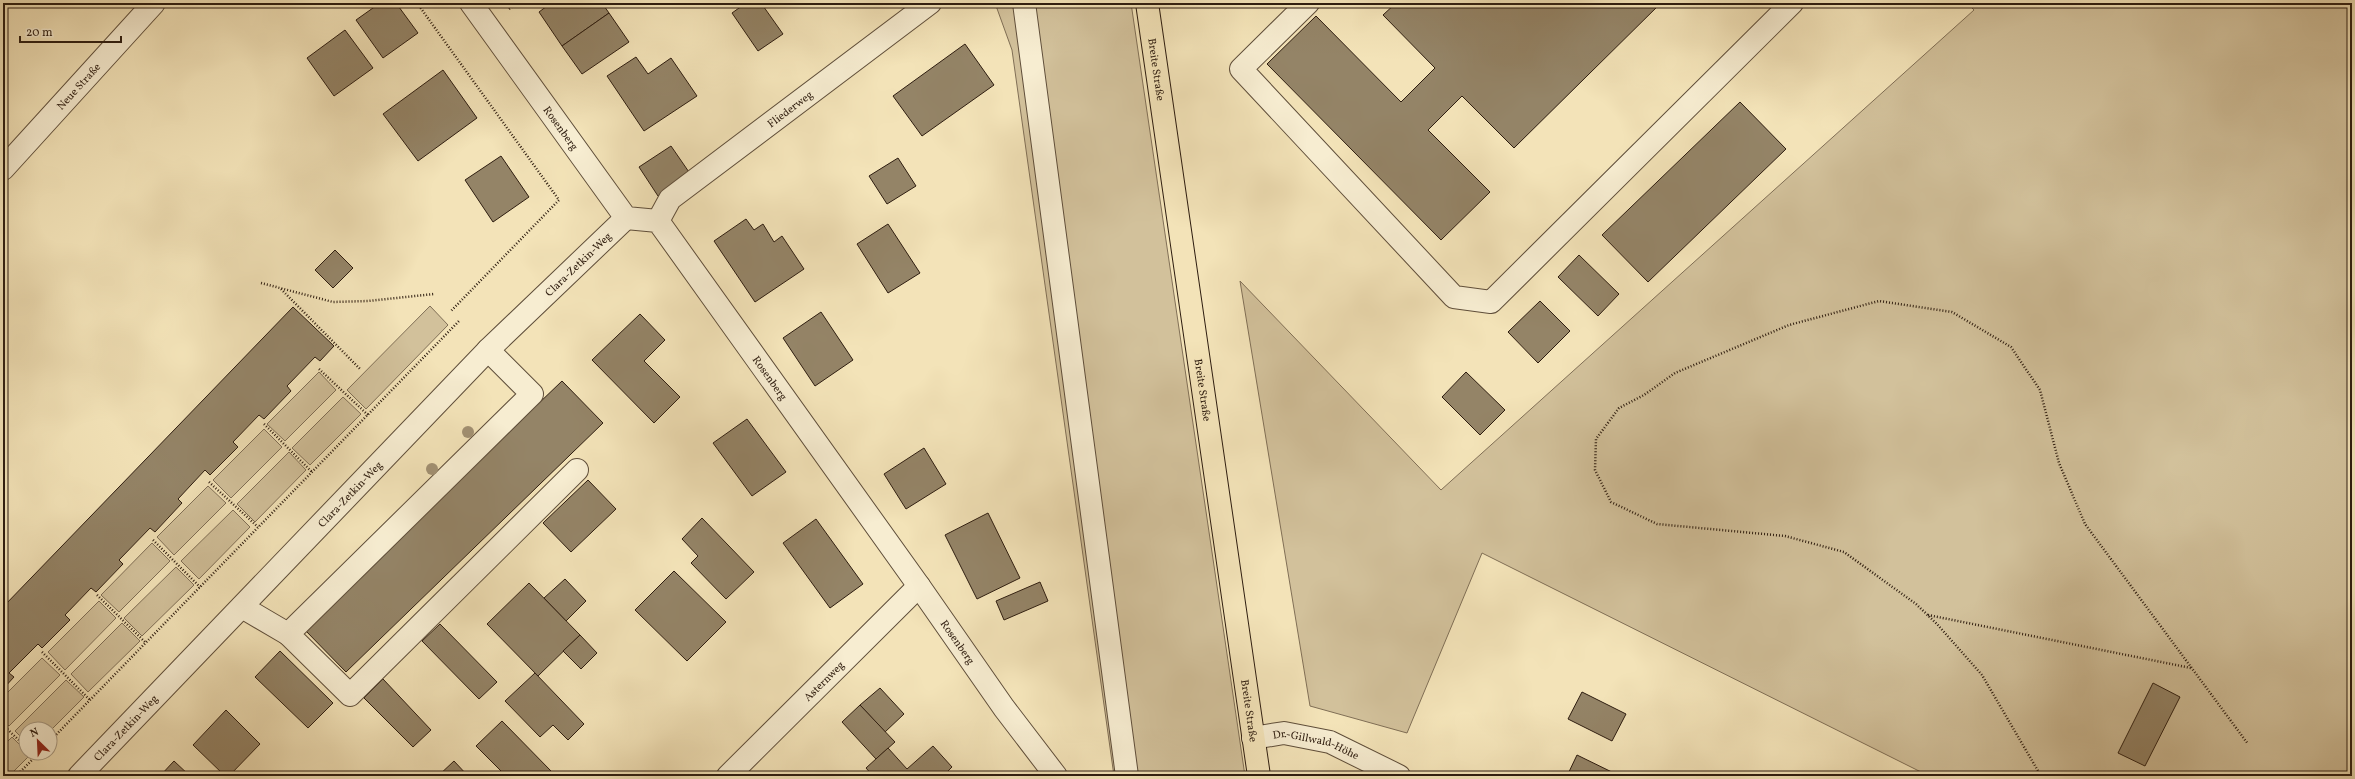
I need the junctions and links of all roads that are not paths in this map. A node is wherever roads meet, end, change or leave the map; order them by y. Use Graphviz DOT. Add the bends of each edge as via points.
graph roads {
  1 [pos="154,3"];
  2 [pos="471,3"];
  3 [pos="930,3"];
  4 [pos="1024,3"];
  5 [pos="1147,3"];
  6 [pos="1308,3"];
  7 [pos="1792,3"];
  8 [pos="3,169"];
  9 [pos="626,218"];
  10 [pos="658,221"];
  11 [pos="488,350"];
  12 [pos="578,470"];
  13 [pos="919,586"];
  14 [pos="242,607"];
  15 [pos="288,634"];
  16 [pos="1253,738"];
  17 [pos="79,776"];
  18 [pos="728,776"];
  19 [pos="1056,776"];
  20 [pos="1127,776"];
  21 [pos="1259,776"];
  22 [pos="1399,776"];
  1 -- 8 [label="street, Neue Straße"];
  2 -- 9 [label="street, Rosenberg"];
  3 -- 10 [label="street, Fliederweg" via="670,199"];
  4 -- 20 [label="street"];
  5 -- 16 [label="main road, Breite Straße"];
  6 -- 7 [label="street" via="1242,69 1454,296 1491,302"];
  9 -- 10 [label="street"];
  9 -- 11 [label="street, Clara-Zetkin-Weg"];
  10 -- 13 [label="street, Rosenberg"];
  11 -- 14 [label="street, Clara-Zetkin-Weg"];
  11 -- 15 [label="street" via="532,394"];
  12 -- 15 [label="street" via="350,695"];
  13 -- 18 [label="street, Asternweg"];
  13 -- 19 [label="street, Rosenberg" via="1004,708"];
  14 -- 15 [label="street"];
  14 -- 17 [label="street, Clara-Zetkin-Weg"];
  16 -- 21 [label="main road, Breite Straße"];
  16 -- 22 [label="street, Dr.-Gillwald-Höhe" via="1284,733 1330,742"];
}
